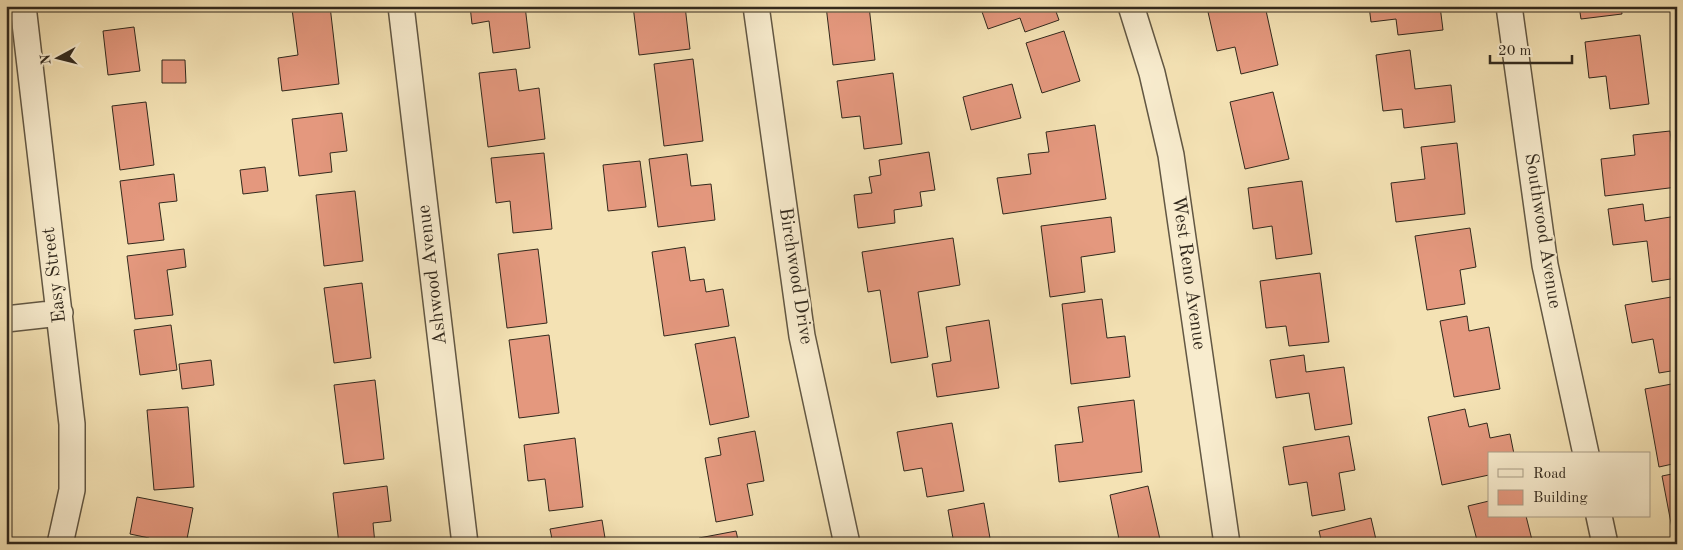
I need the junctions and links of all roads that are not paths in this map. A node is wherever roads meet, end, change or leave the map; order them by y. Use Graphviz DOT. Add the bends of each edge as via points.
graph roads {
  1 [pos="23,6"];
  2 [pos="401,6"];
  3 [pos="756,6"];
  4 [pos="1131,6"];
  5 [pos="1509,6"];
  6 [pos="60,313"];
  7 [pos="6,319"];
  8 [pos="1586,452"];
  9 [pos="1599,518"];
  10 [pos="60,544"];
  11 [pos="465,544"];
  12 [pos="847,544"];
  13 [pos="1227,544"];
  14 [pos="1605,544"];
  1 -- 6 [label="street, Easy Street"];
  2 -- 11 [label="street, Ashwood Avenue"];
  3 -- 12 [label="street, Birchwood Drive" via="802,336"];
  4 -- 13 [label="street, West Reno Avenue" via="1152,74 1171,155"];
  5 -- 8 [label="street, Southwood Avenue" via="1545,265"];
  6 -- 7 [label="street"];
  6 -- 10 [label="street, Easy Street" via="72,424 72,490"];
  9 -- 14 [label="street"];
}
